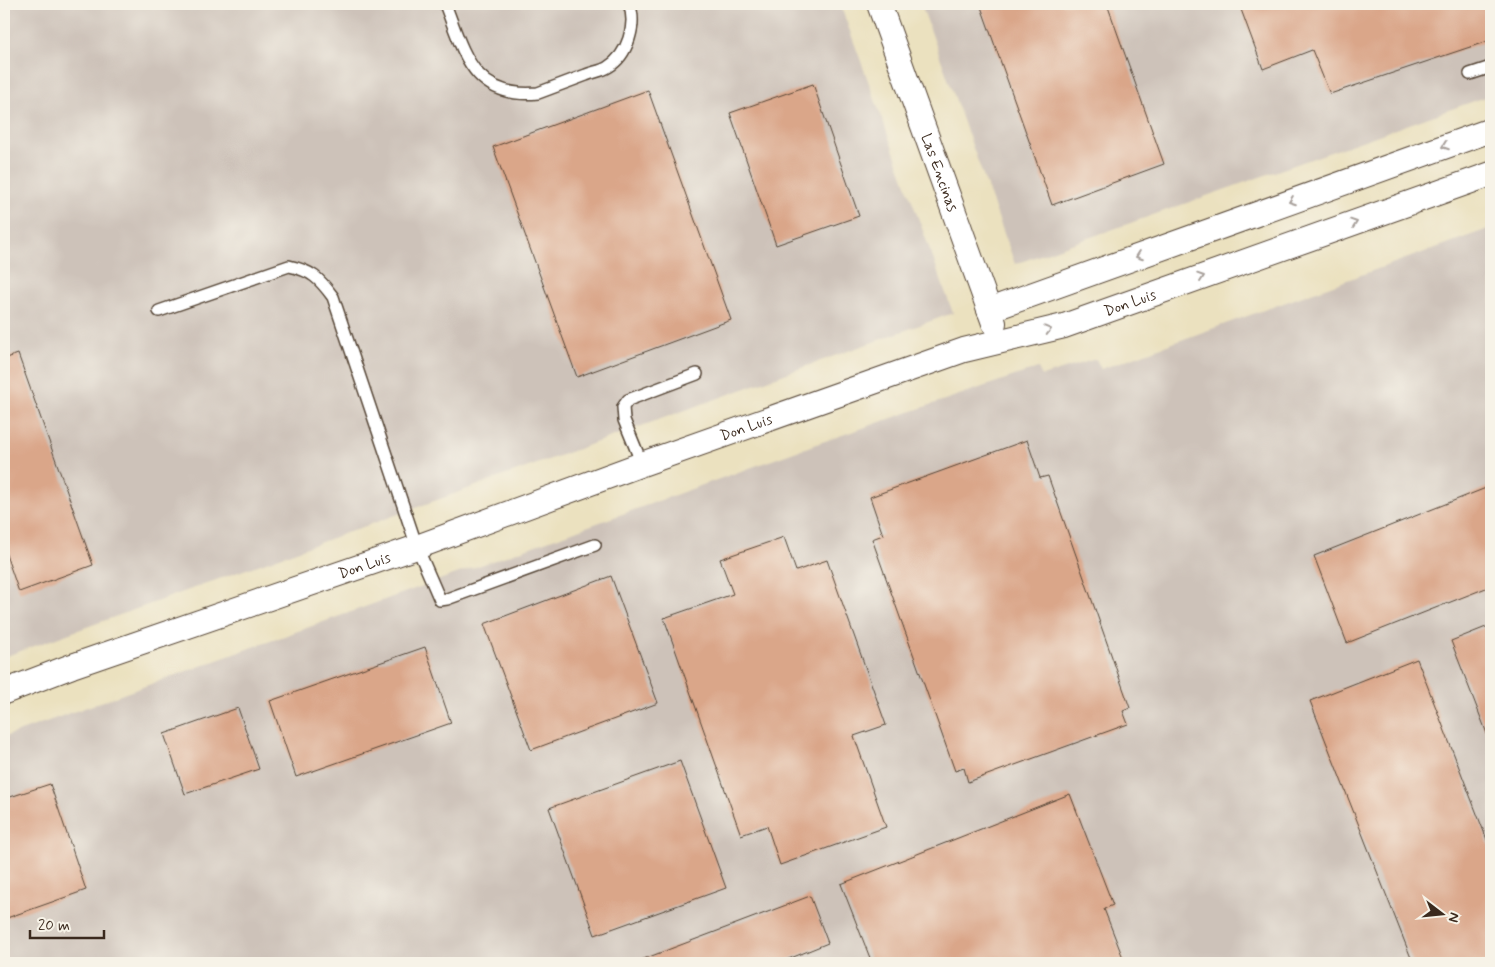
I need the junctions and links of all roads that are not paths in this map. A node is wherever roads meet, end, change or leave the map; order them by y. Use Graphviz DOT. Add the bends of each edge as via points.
graph roads {
  1 [pos="445,4"];
  2 [pos="629,4"];
  3 [pos="879,4"];
  4 [pos="1491,67"];
  5 [pos="1470,74"];
  6 [pos="1491,130"];
  7 [pos="1491,174"];
  8 [pos="989,310"];
  9 [pos="159,311"];
  10 [pos="1000,341"];
  11 [pos="697,374"];
  12 [pos="642,464"];
  13 [pos="595,545"];
  14 [pos="417,546"];
  15 [pos="4,692"];
  1 -- 2 [label="lane" via="468,61 477,74 503,90 526,94 538,93 608,67 618,58 630,35 632,10"];
  3 -- 8 [label="street, Las Encinas"];
  4 -- 5 [label="lane"];
  6 -- 8 [label="street, one-way"];
  10 -- 7 [label="street, Don Luis, one-way" via="1064,326"];
  8 -- 10 [label="street, Las Encinas"];
  9 -- 14 [label="lane" via="290,266 304,269 319,278 333,296"];
  10 -- 12 [label="street, Don Luis" via="964,350"];
  11 -- 12 [label="lane" via="628,400 623,406 624,420"];
  12 -- 14 [label="street, Don Luis"];
  13 -- 14 [label="lane" via="440,600"];
  14 -- 15 [label="street, Don Luis"];
}
